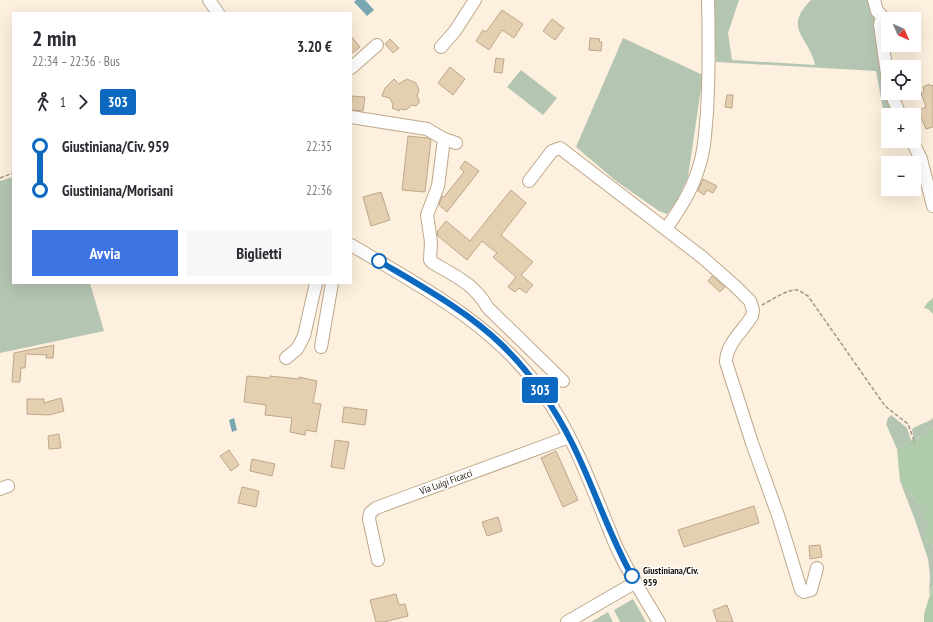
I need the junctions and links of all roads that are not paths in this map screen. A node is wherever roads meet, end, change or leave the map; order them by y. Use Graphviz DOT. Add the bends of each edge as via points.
graph roads {
  1 [pos="209,0"];
  2 [pos="475,0"];
  3 [pos="708,0"];
  4 [pos="874,0"];
  5 [pos="217,12"];
  6 [pos="377,45"];
  7 [pos="441,47"];
  8 [pos="885,60"];
  9 [pos="352,67"];
  10 [pos="352,117"];
  11 [pos="916,148"];
  12 [pos="529,181"];
  13 [pos="933,206"];
  14 [pos="666,229"];
  15 [pos="352,246"];
  16 [pos="316,284"];
  17 [pos="332,284"];
  18 [pos="320,347"];
  19 [pos="286,358"];
  20 [pos="563,381"];
  21 [pos="569,437"];
  22 [pos="378,560"];
  23 [pos="817,568"];
  24 [pos="636,582"];
  25 [pos="567,622"];
  26 [pos="659,622"];
  1 -- 5 [label="street"];
  2 -- 7 [label="street"];
  3 -- 14 [label="street" via="709,70 703,156 688,194"];
  4 -- 8 [label="street" via="877,11 882,16 880,25"];
  6 -- 9 [label="street"];
  10 -- 20 [label="street" via="427,129 450,141 427,215 431,242 430,260 467,283 481,296 488,308"];
  11 -- 13 [label="street" via="921,159"];
  12 -- 14 [label="street" via="552,151 560,148"];
  14 -- 23 [label="street" via="702,257 750,301 752,316 729,348 726,362 801,590 804,592 811,590"];
  15 -- 21 [label="street" via="433,294 475,322 501,344 543,393"];
  16 -- 19 [label="street" via="304,336 297,349"];
  17 -- 18 [label="street"];
  21 -- 22 [label="street, Via Luigi Ficacci" via="376,508 370,513 369,519"];
  21 -- 24 [label="street" via="619,552"];
  24 -- 25 [label="street"];
  24 -- 26 [label="street"];
}
